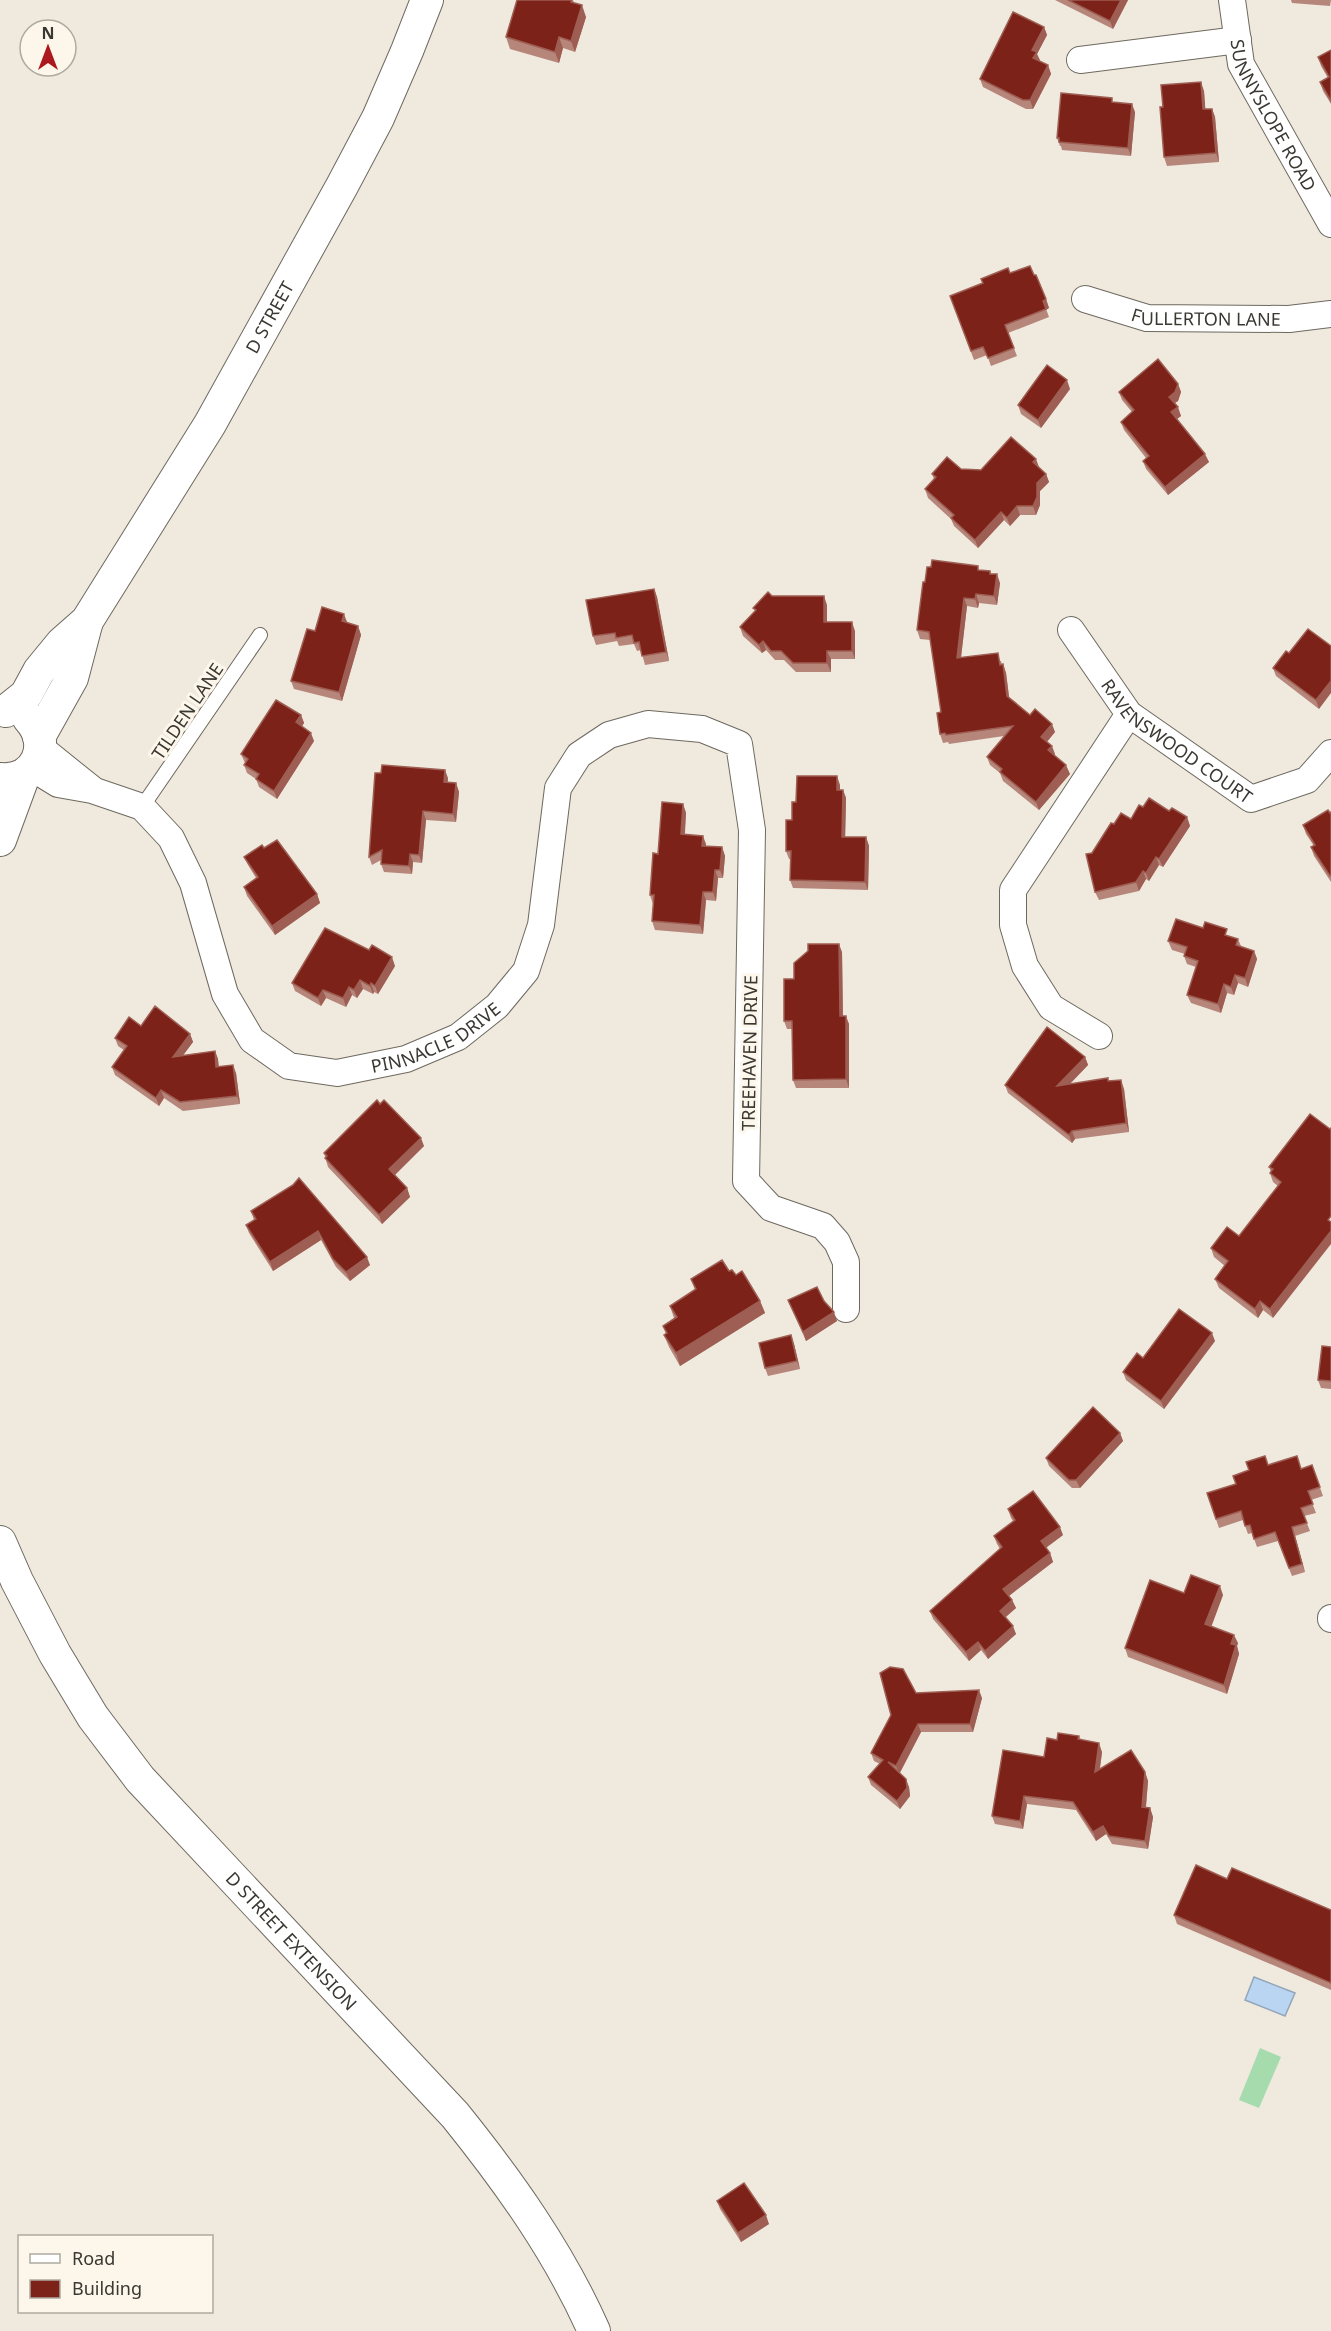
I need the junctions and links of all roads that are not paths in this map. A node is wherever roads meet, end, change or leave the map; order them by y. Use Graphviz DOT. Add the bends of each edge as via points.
graph roads {
  1 [pos="427,0"];
  2 [pos="1232,0"];
  3 [pos="1238,40"];
  4 [pos="1080,60"];
  5 [pos="1331,224"];
  6 [pos="1085,299"];
  7 [pos="1331,314"];
  8 [pos="87,621"];
  9 [pos="1071,630"];
  10 [pos="260,635"];
  11 [pos="3,711"];
  12 [pos="1129,714"];
  13 [pos="738,744"];
  14 [pos="1331,753"];
  15 [pos="27,761"];
  16 [pos="142,807"];
  17 [pos="0,840"];
  18 [pos="1099,1036"];
  19 [pos="846,1309"];
  20 [pos="0,1542"];
  21 [pos="594,2331"];
  1 -- 8 [label="street, D STREET" via="378,118 342,186 210,424"];
  2 -- 3 [label="street, SUNNYSLOPE ROAD"];
  3 -- 4 [label="street"];
  3 -- 5 [label="street, SUNNYSLOPE ROAD" via="1241,64"];
  6 -- 7 [label="street, FULLERTON LANE" via="1147,318 1289,319"];
  8 -- 11 [label="street, D STREET" via="62,643 26,695"];
  8 -- 15 [label="street, D STREET" via="72,678"];
  9 -- 12 [label="street, RAVENSWOOD COURT"];
  10 -- 16 [label="lane, TILDEN LANE"];
  11 -- 15 [label="street" via="18,712 35,726"];
  12 -- 14 [label="street, RAVENSWOOD COURT" via="1251,799 1307,780"];
  12 -- 18 [label="street" via="1013,890 1013,924 1025,966 1051,1007"];
  13 -- 16 [label="street, PINNACLE DRIVE" via="702,729 648,724 609,735 579,755 558,788 541,925 526,971 497,1006 458,1037 406,1059 337,1072 289,1066 252,1040 225,994 193,882 171,838"];
  13 -- 19 [label="street, TREEHAVEN DRIVE" via="752,830 746,1181 771,1208 823,1226 837,1242 846,1262"];
  15 -- 16 [label="street, PINNACLE DRIVE" via="58,784 92,789"];
  15 -- 17 [label="street"];
  20 -- 21 [label="street, D STREET EXTENSION" via="17,1581 93,1717 133,1770 196,1841 455,2115 542,2232"];
}
